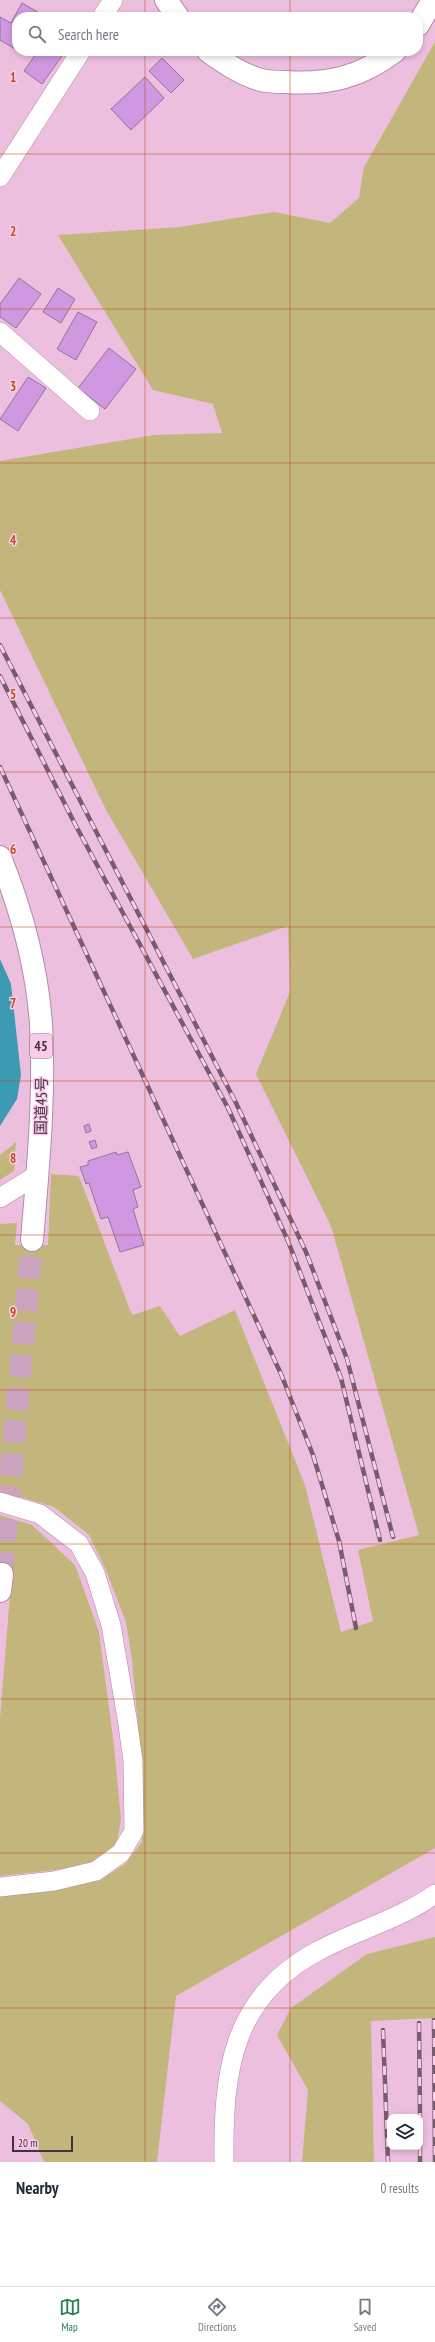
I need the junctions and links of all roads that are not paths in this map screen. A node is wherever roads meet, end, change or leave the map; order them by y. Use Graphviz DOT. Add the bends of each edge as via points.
graph roads {
  1 [pos="113,0"];
  2 [pos="166,0"];
  3 [pos="433,0"];
  4 [pos="105,12"];
  5 [pos="174,12"];
  6 [pos="423,17"];
  7 [pos="78,56"];
  8 [pos="215,56"];
  9 [pos="388,56"];
  10 [pos="0,177"];
  11 [pos="0,332"];
  12 [pos="90,411"];
  13 [pos="0,856"];
  14 [pos="37,1175"];
  15 [pos="0,1198"];
  16 [pos="32,1240"];
  17 [pos="0,1502"];
  18 [pos="0,1887"];
  19 [pos="435,1894"];
  20 [pos="224,2162"];
  1 -- 4 [label="street"];
  2 -- 5 [label="main road"];
  3 -- 6 [label="main road"];
  7 -- 10 [label="street"];
  8 -- 9 [label="main road" via="228,66 262,80 305,83 333,82"];
  11 -- 12 [label="street"];
  13 -- 14 [label="main road, 国道45号 / 45" via="11,883 24,929 35,979 41,1024 40,1143"];
  14 -- 15 [label="street"];
  14 -- 16 [label="main road, 国道45号 / 45"];
  17 -- 18 [label="street" via="40,1514 79,1544 95,1573 112,1625 127,1718 133,1761 134,1831 121,1853 96,1871 54,1881"];
  19 -- 20 [label="street" via="400,1915 318,1951 293,1966 270,1986 253,2007 240,2033 229,2067 223,2134"];
}
